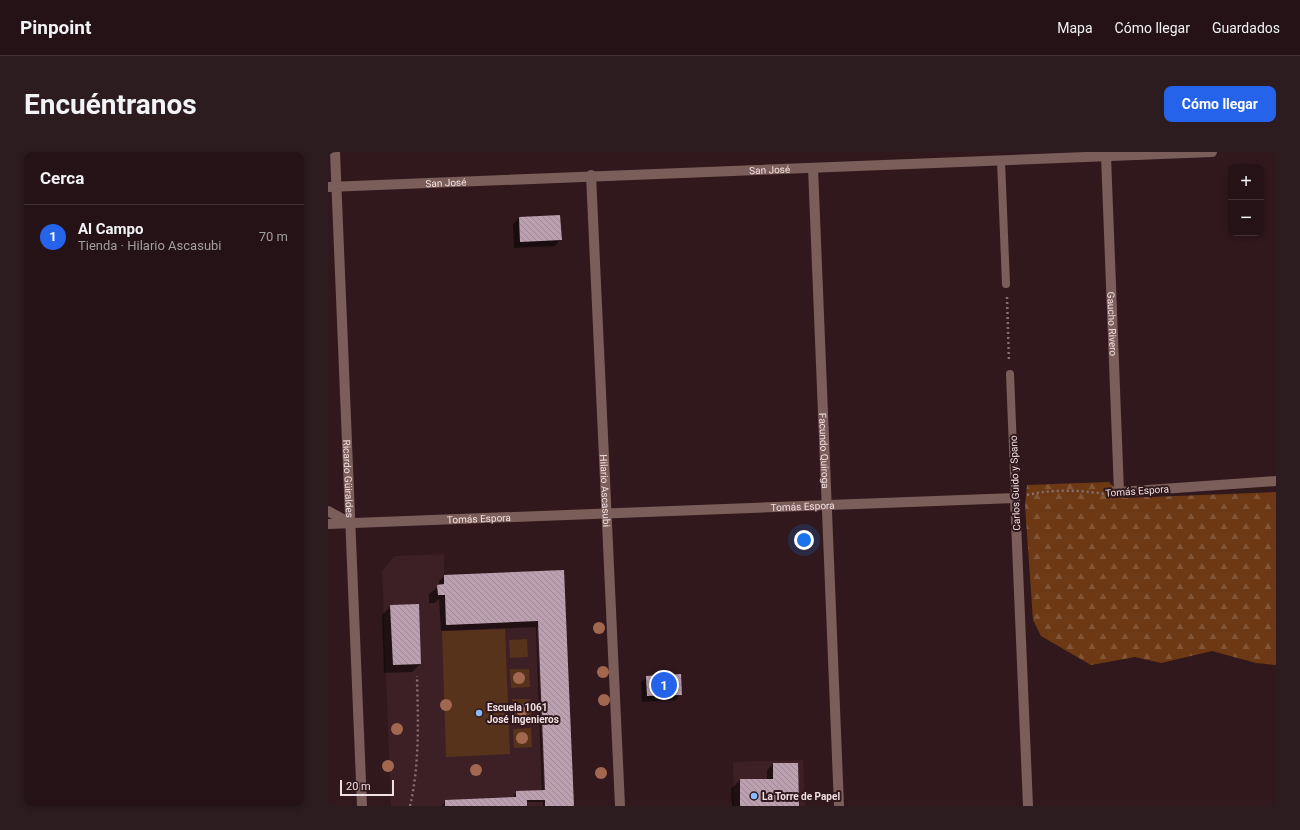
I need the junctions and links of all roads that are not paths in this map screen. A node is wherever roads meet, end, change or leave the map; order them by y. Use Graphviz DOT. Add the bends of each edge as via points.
graph roads {
  1 [pos="335,152"];
  2 [pos="1212,152"];
  3 [pos="1176,153"];
  4 [pos="1106,156"];
  5 [pos="1001,161"];
  6 [pos="812,168"];
  7 [pos="591,176"];
  8 [pos="332,187"];
  9 [pos="1006,284"];
  10 [pos="1010,374"];
  11 [pos="1276,482"];
  12 [pos="1119,492"];
  13 [pos="1015,498"];
  14 [pos="826,505"];
  15 [pos="328,511"];
  16 [pos="606,513"];
  17 [pos="350,523"];
  18 [pos="328,524"];
  19 [pos="362,806"];
  20 [pos="620,806"];
  21 [pos="839,806"];
  22 [pos="1028,806"];
  1 -- 8 [label="street, Ricardo Güiraldes"];
  2 -- 3 [label="street, San José"];
  3 -- 4 [label="street, San José"];
  4 -- 5 [label="street, San José"];
  4 -- 12 [label="street, Gaucho Rivero"];
  5 -- 6 [label="street, San José"];
  5 -- 9 [label="lane"];
  6 -- 7 [label="street, San José"];
  6 -- 14 [label="street, Facundo Quiroga"];
  7 -- 8 [label="street, San José"];
  7 -- 16 [label="street, Hilario Ascasubi"];
  8 -- 17 [label="street, Ricardo Güiraldes"];
  10 -- 13 [label="lane, Carlos Guido y Spano"];
  11 -- 12 [label="street, Tomás Espora"];
  13 -- 14 [label="street, Tomás Espora"];
  13 -- 22 [label="street, Carlos Guido y Spano"];
  14 -- 16 [label="street, Tomás Espora"];
  14 -- 21 [label="street, Facundo Quiroga"];
  15 -- 17 [label="street"];
  16 -- 17 [label="street, Tomás Espora"];
  16 -- 20 [label="street, Hilario Ascasubi"];
  17 -- 18 [label="street, Tomás Espora"];
  17 -- 19 [label="street, Ricardo Güiraldes"];
}
